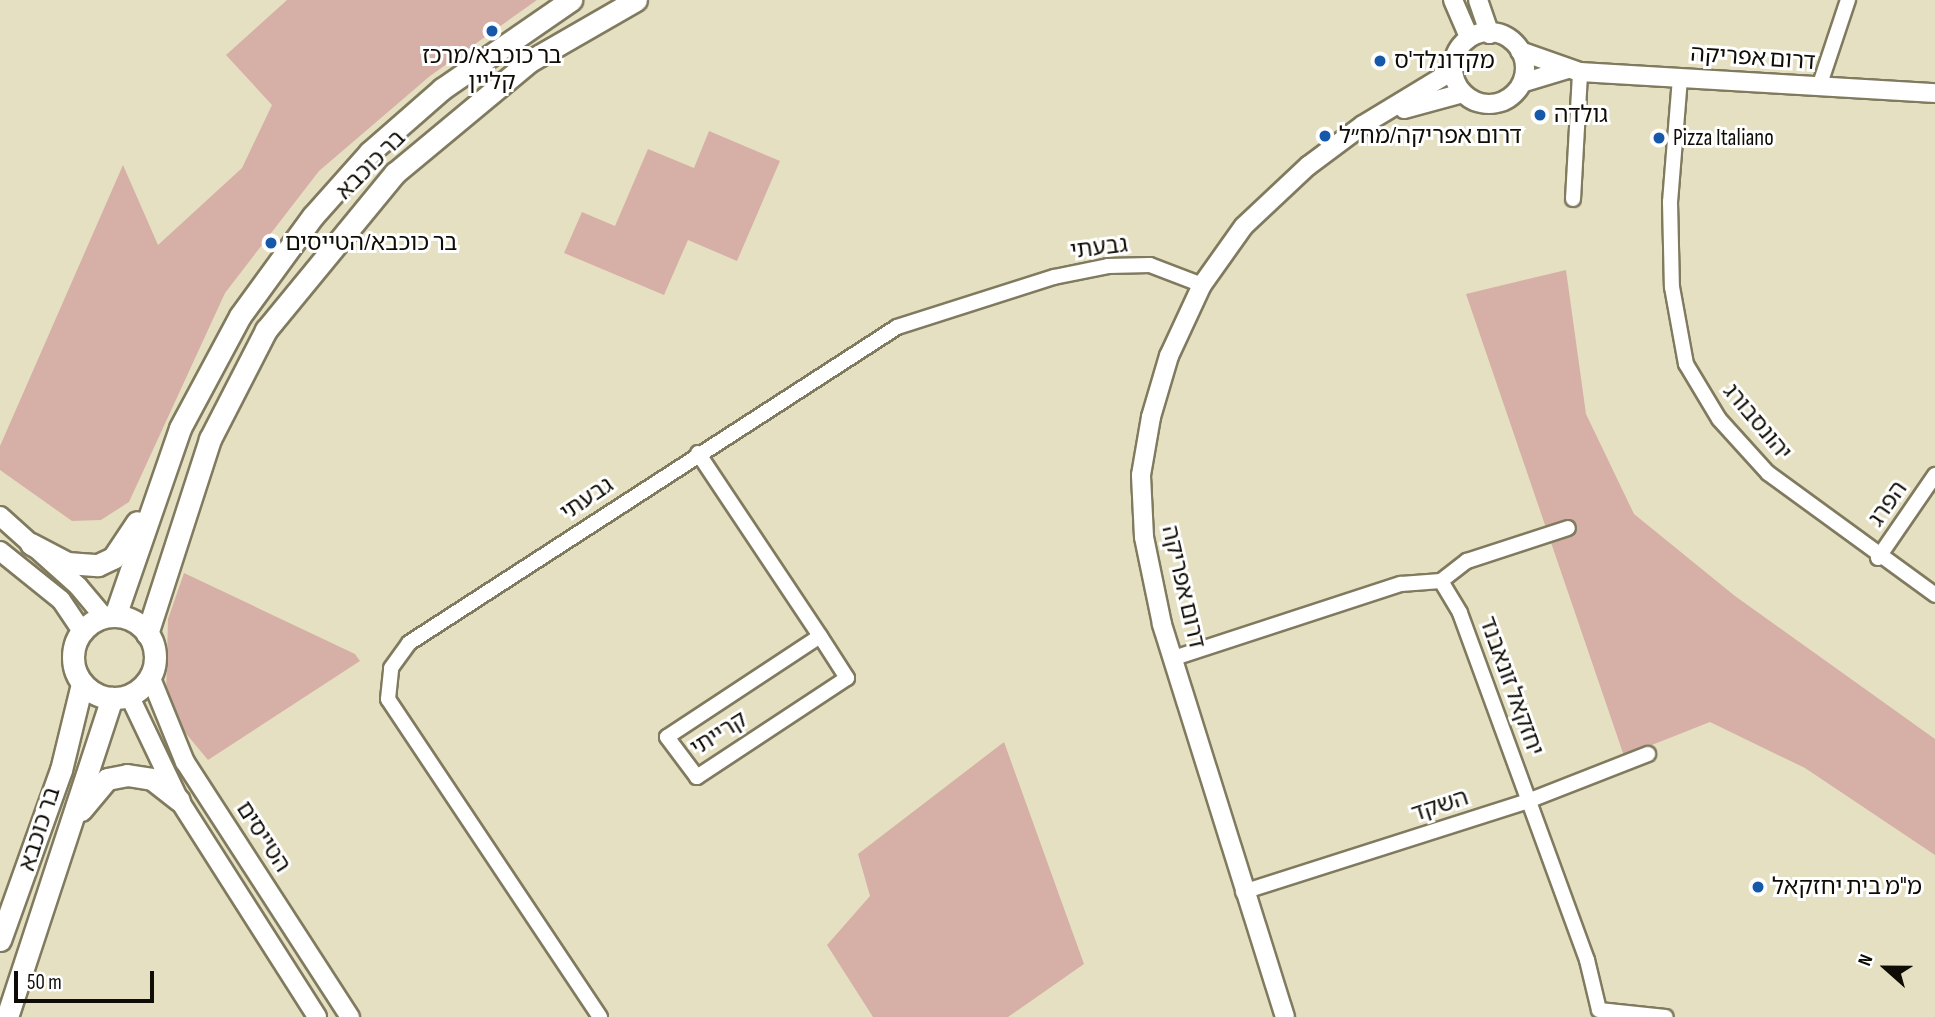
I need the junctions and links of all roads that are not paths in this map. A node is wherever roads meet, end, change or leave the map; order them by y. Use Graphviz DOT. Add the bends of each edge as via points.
graph roads {
  1 [pos="571,0"];
  2 [pos="636,0"];
  3 [pos="1453,0"];
  4 [pos="1478,0"];
  5 [pos="1848,0"];
  6 [pos="1490,34"];
  7 [pos="1469,37"];
  8 [pos="1520,51"];
  9 [pos="1574,70"];
  10 [pos="1452,71"];
  11 [pos="1680,78"];
  12 [pos="1525,82"];
  13 [pos="1819,87"];
  14 [pos="1463,93"];
  15 [pos="1935,93"];
  16 [pos="1381,115"];
  17 [pos="1573,198"];
  18 [pos="1202,285"];
  19 [pos="698,453"];
  20 [pos="1935,475"];
  21 [pos="158,483"];
  22 [pos="0,516"];
  23 [pos="1568,527"];
  24 [pos="31,544"];
  25 [pos="0,551"];
  26 [pos="1878,558"];
  27 [pos="1441,581"];
  28 [pos="1935,596"];
  29 [pos="110,616"];
  30 [pos="82,631"];
  31 [pos="148,634"];
  32 [pos="820,636"];
  33 [pos="1174,658"];
  34 [pos="150,676"];
  35 [pos="82,684"];
  36 [pos="121,697"];
  37 [pos="1648,754"];
  38 [pos="179,800"];
  39 [pos="1528,802"];
  40 [pos="62,845"];
  41 [pos="1243,892"];
  42 [pos="0,940"];
  43 [pos="1599,1014"];
  44 [pos="7,1017"];
  45 [pos="317,1017"];
  46 [pos="350,1017"];
  47 [pos="600,1017"];
  48 [pos="1285,1017"];
  49 [pos="1666,1017"];
  1 -- 21 [label="main road, בר כוכבא" via="442,89 370,152 313,216 240,316 180,428"];
  2 -- 31 [label="main road, בר כוכבא" via="530,61 404,165 340,235 274,320 210,439"];
  3 -- 7 [label="street"];
  4 -- 6 [label="street"];
  5 -- 13 [label="street"];
  6 -- 7 [label="street"];
  6 -- 8 [label="street" via="1506,37"];
  7 -- 10 [label="street" via="1454,51"];
  8 -- 9 [label="street, דרום אפריקה"];
  8 -- 12 [label="street" via="1527,66"];
  9 -- 11 [label="street, דרום אפריקה"];
  9 -- 12 [label="street, דרום אפריקה"];
  9 -- 17 [label="street"];
  10 -- 14 [label="street"];
  10 -- 16 [label="street, דרום אפריקה"];
  11 -- 13 [label="street, דרום אפריקה"];
  11 -- 26 [label="street, יהונסבורג" via="1670,202 1672,287 1686,364 1719,419 1768,473"];
  12 -- 14 [label="street" via="1499,103 1476,101"];
  13 -- 15 [label="street, דרום אפריקה"];
  14 -- 16 [label="street, דרום אפריקה"];
  16 -- 18 [label="street, דרום אפריקה" via="1308,166 1244,226"];
  18 -- 19 [label="street, גבעתי" via="1150,265 1108,266 1054,277 897,327"];
  18 -- 33 [label="street, דרום אפריקה" via="1170,356 1151,417 1141,475 1143,537"];
  19 -- 32 [label="street, קרייתי"];
  19 -- 47 [label="street, גבעתי" via="409,643 391,668 388,699"];
  20 -- 26 [label="street, הפרג"];
  21 -- 24 [label="main road" via="113,558 98,565 66,564"];
  21 -- 29 [label="main road, בר כוכבא"];
  22 -- 24 [label="street"];
  23 -- 27 [label="street" via="1467,561"];
  24 -- 29 [label="street"];
  25 -- 30 [label="street" via="61,600"];
  26 -- 28 [label="street, יהונסבורג"];
  27 -- 33 [label="street" via="1401,584"];
  27 -- 39 [label="street, יחזקאל זונאבנד" via="1460,613"];
  29 -- 30 [label="main road"];
  29 -- 31 [label="main road" via="131,619"];
  30 -- 35 [label="main road" via="72,656"];
  31 -- 34 [label="main road" via="155,657"];
  32 -- 32 [label="street, קרייתי" via="667,737 697,777 847,678"];
  33 -- 41 [label="street, דרום אפריקה"];
  34 -- 36 [label="main road"];
  34 -- 46 [label="street, הטייסים" via="185,762"];
  35 -- 36 [label="main road"];
  35 -- 42 [label="main road, בר כוכבא" via="61,770"];
  36 -- 38 [label="street"];
  36 -- 40 [label="main road, בר כוכבא"];
  37 -- 39 [label="street, השקד"];
  38 -- 40 [label="main road" via="139,775 107,779 89,795"];
  38 -- 45 [label="street"];
  39 -- 41 [label="street, השקד"];
  39 -- 43 [label="street, יחזקאל זונאבנד" via="1587,961"];
  40 -- 44 [label="main road, בר כוכבא"];
  41 -- 48 [label="street, דרום אפריקה"];
  43 -- 49 [label="street, יחזקאל זונאבנד"];
}
